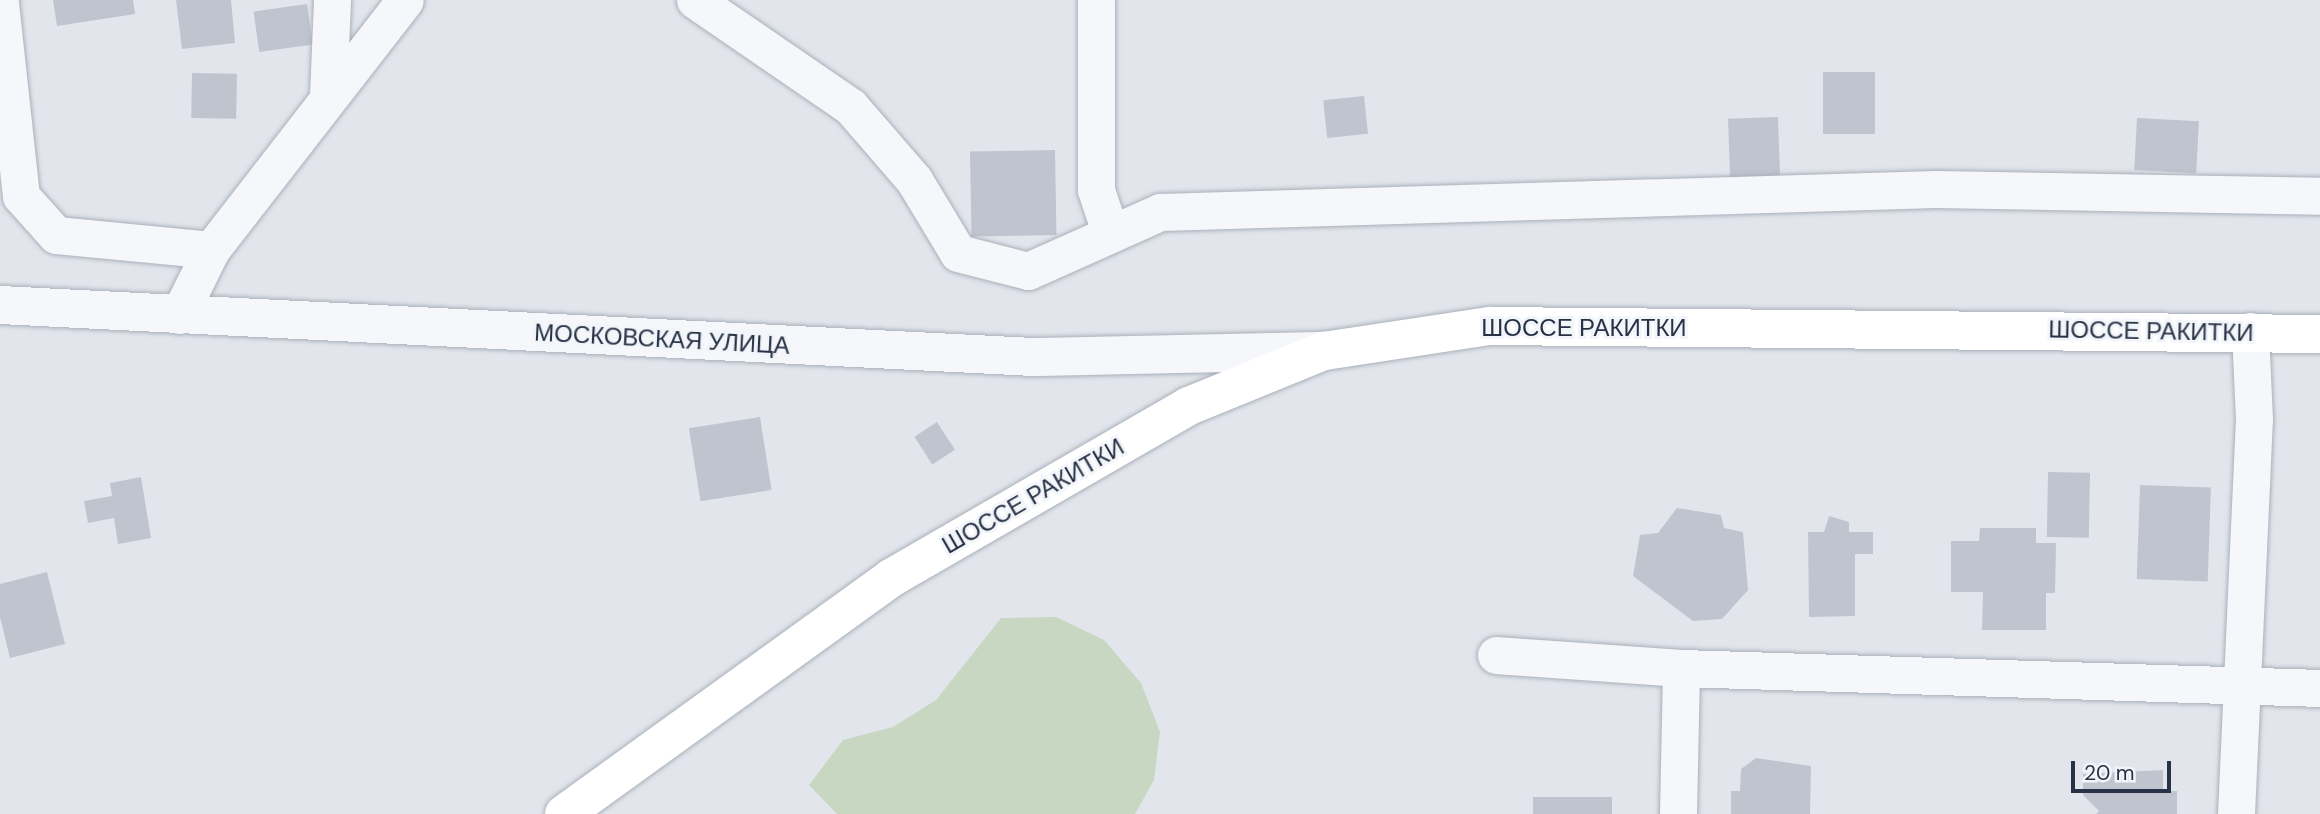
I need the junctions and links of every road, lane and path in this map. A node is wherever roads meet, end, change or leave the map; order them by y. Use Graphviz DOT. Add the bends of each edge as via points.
graph roads {
  1 [pos="332,0"];
  2 [pos="405,0"];
  3 [pos="695,0"];
  4 [pos="1096,0"];
  5 [pos="0,3"];
  6 [pos="328,96"];
  7 [pos="2320,196"];
  8 [pos="1110,232"];
  9 [pos="211,250"];
  10 [pos="0,305"];
  11 [pos="179,314"];
  12 [pos="2250,331"];
  13 [pos="2320,334"];
  14 [pos="1324,351"];
  15 [pos="1496,655"];
  16 [pos="1681,668"];
  17 [pos="2241,687"];
  18 [pos="2320,688"];
  19 [pos="564,814"];
  20 [pos="1678,814"];
  21 [pos="2236,814"];
  1 -- 6 [label="street"];
  2 -- 6 [label="street"];
  3 -- 8 [label="street" via="850,106 914,180 958,253 1028,271"];
  4 -- 8 [label="street" via="1096,190"];
  5 -- 9 [label="street" via="21,196 57,235"];
  6 -- 9 [label="street"];
  7 -- 8 [label="street" via="1937,189 1174,212"];
  9 -- 11 [label="street"];
  10 -- 11 [label="street, МОСКОВСКАЯ УЛИЦА"];
  11 -- 14 [label="street, МОСКОВСКАЯ УЛИЦА" via="1035,357"];
  12 -- 13 [label="main road, ШОССЕ РАКИТКИ"];
  12 -- 14 [label="main road, ШОССЕ РАКИТКИ" via="1490,326"];
  12 -- 17 [label="street" via="2254,419"];
  14 -- 19 [label="main road, ШОССЕ РАКИТКИ" via="1189,406 891,578"];
  15 -- 16 [label="street"];
  16 -- 17 [label="street"];
  16 -- 20 [label="street"];
  17 -- 18 [label="street"];
  17 -- 21 [label="street"];
}
